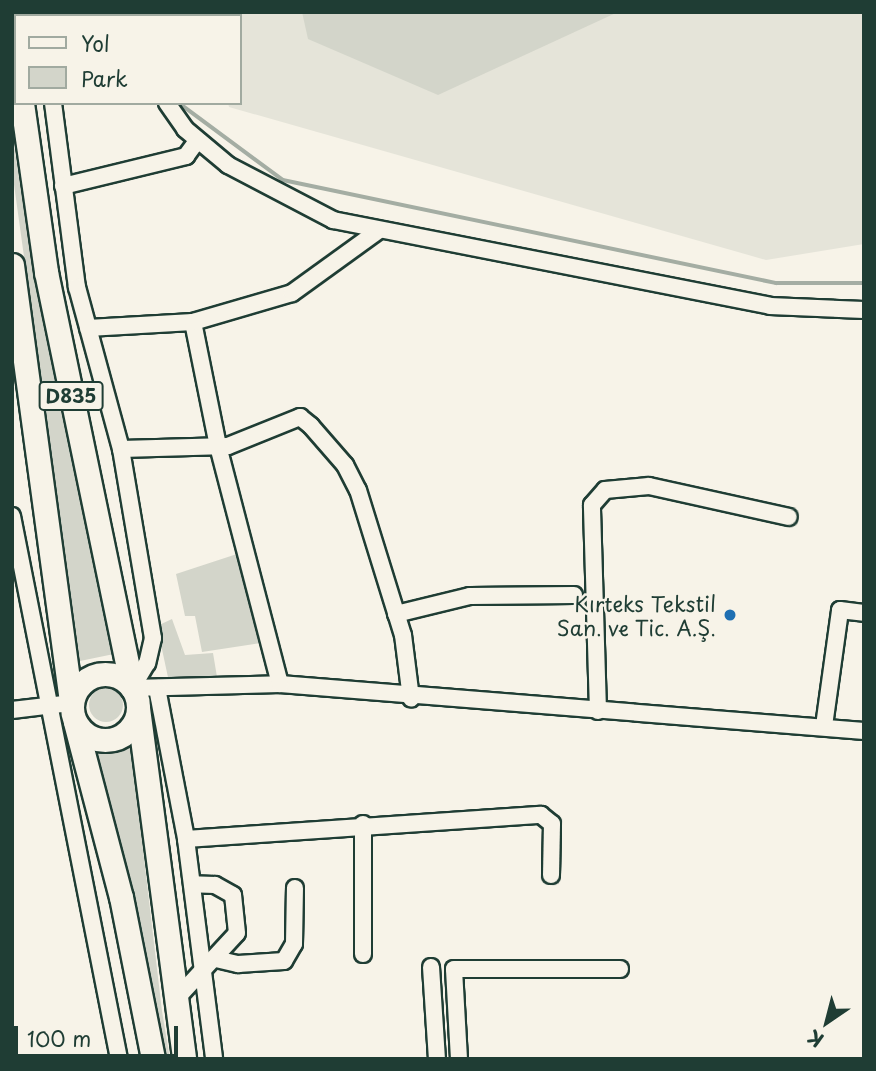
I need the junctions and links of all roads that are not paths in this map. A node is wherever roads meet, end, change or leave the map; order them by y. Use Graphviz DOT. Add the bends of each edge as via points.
graph roads {
  1 [pos="22,105"];
  2 [pos="53,105"];
  3 [pos="169,105"];
  4 [pos="197,141"];
  5 [pos="63,186"];
  6 [pos="378,231"];
  7 [pos="12,265"];
  8 [pos="864,310"];
  9 [pos="193,322"];
  10 [pos="88,328"];
  11 [pos="218,446"];
  12 [pos="121,449"];
  13 [pos="12,516"];
  14 [pos="789,517"];
  15 [pos="574,595"];
  16 [pos="864,613"];
  17 [pos="396,614"];
  18 [pos="280,684"];
  19 [pos="157,688"];
  20 [pos="135,698"];
  21 [pos="411,698"];
  22 [pos="12,710"];
  23 [pos="66,710"];
  24 [pos="598,710"];
  25 [pos="824,726"];
  26 [pos="864,731"];
  27 [pos="363,824"];
  28 [pos="186,839"];
  29 [pos="551,875"];
  30 [pos="192,884"];
  31 [pos="295,888"];
  32 [pos="363,954"];
  33 [pos="216,959"];
  34 [pos="431,967"];
  35 [pos="620,969"];
  36 [pos="203,972"];
  37 [pos="177,998"];
  38 [pos="119,1059"];
  39 [pos="153,1059"];
  40 [pos="184,1059"];
  41 [pos="214,1059"];
  42 [pos="438,1059"];
  43 [pos="459,1059"];
  1 -- 20 [label="highway, D835" via="46,272"];
  2 -- 5 [label="street"];
  3 -- 4 [label="street"];
  4 -- 5 [label="street" via="186,156"];
  4 -- 6 [label="street" via="281,197 333,220"];
  5 -- 10 [label="street" via="76,287"];
  6 -- 8 [label="street" via="770,306"];
  6 -- 9 [label="street" via="292,293"];
  7 -- 23 [label="highway, D835"];
  9 -- 10 [label="street"];
  9 -- 11 [label="street"];
  10 -- 12 [label="street"];
  11 -- 12 [label="street"];
  11 -- 17 [label="street" via="300,417 311,426 345,464 358,491"];
  11 -- 18 [label="street"];
  12 -- 20 [label="street" via="153,638"];
  13 -- 23 [label="street"];
  14 -- 24 [label="street" via="649,486 605,490 592,505"];
  15 -- 17 [label="street" via="470,596"];
  16 -- 25 [label="street" via="840,610"];
  17 -- 21 [label="street"];
  18 -- 19 [label="street"];
  18 -- 21 [label="street"];
  19 -- 20 [label="street"];
  19 -- 28 [label="street"];
  20 -- 23 [label="highway" via="118,676 92,676 78,686"];
  20 -- 23 [label="highway" via="130,729 112,740 90,737"];
  20 -- 37 [label="highway, D835"];
  21 -- 24 [label="street"];
  22 -- 23 [label="street"];
  23 -- 38 [label="street"];
  23 -- 39 [label="highway, D835" via="121,897"];
  24 -- 25 [label="street"];
  25 -- 26 [label="street"];
  27 -- 28 [label="street"];
  27 -- 29 [label="street" via="541,814 552,824"];
  27 -- 32 [label="street"];
  28 -- 30 [label="street"];
  30 -- 33 [label="street" via="215,885 233,895 237,933"];
  30 -- 36 [label="street"];
  31 -- 33 [label="street" via="294,944 284,961 238,964"];
  33 -- 36 [label="street"];
  34 -- 42 [label="street"];
  35 -- 43 [label="street" via="454,969"];
  36 -- 37 [label="street"];
  36 -- 41 [label="street"];
  37 -- 40 [label="highway, D835"];
}
